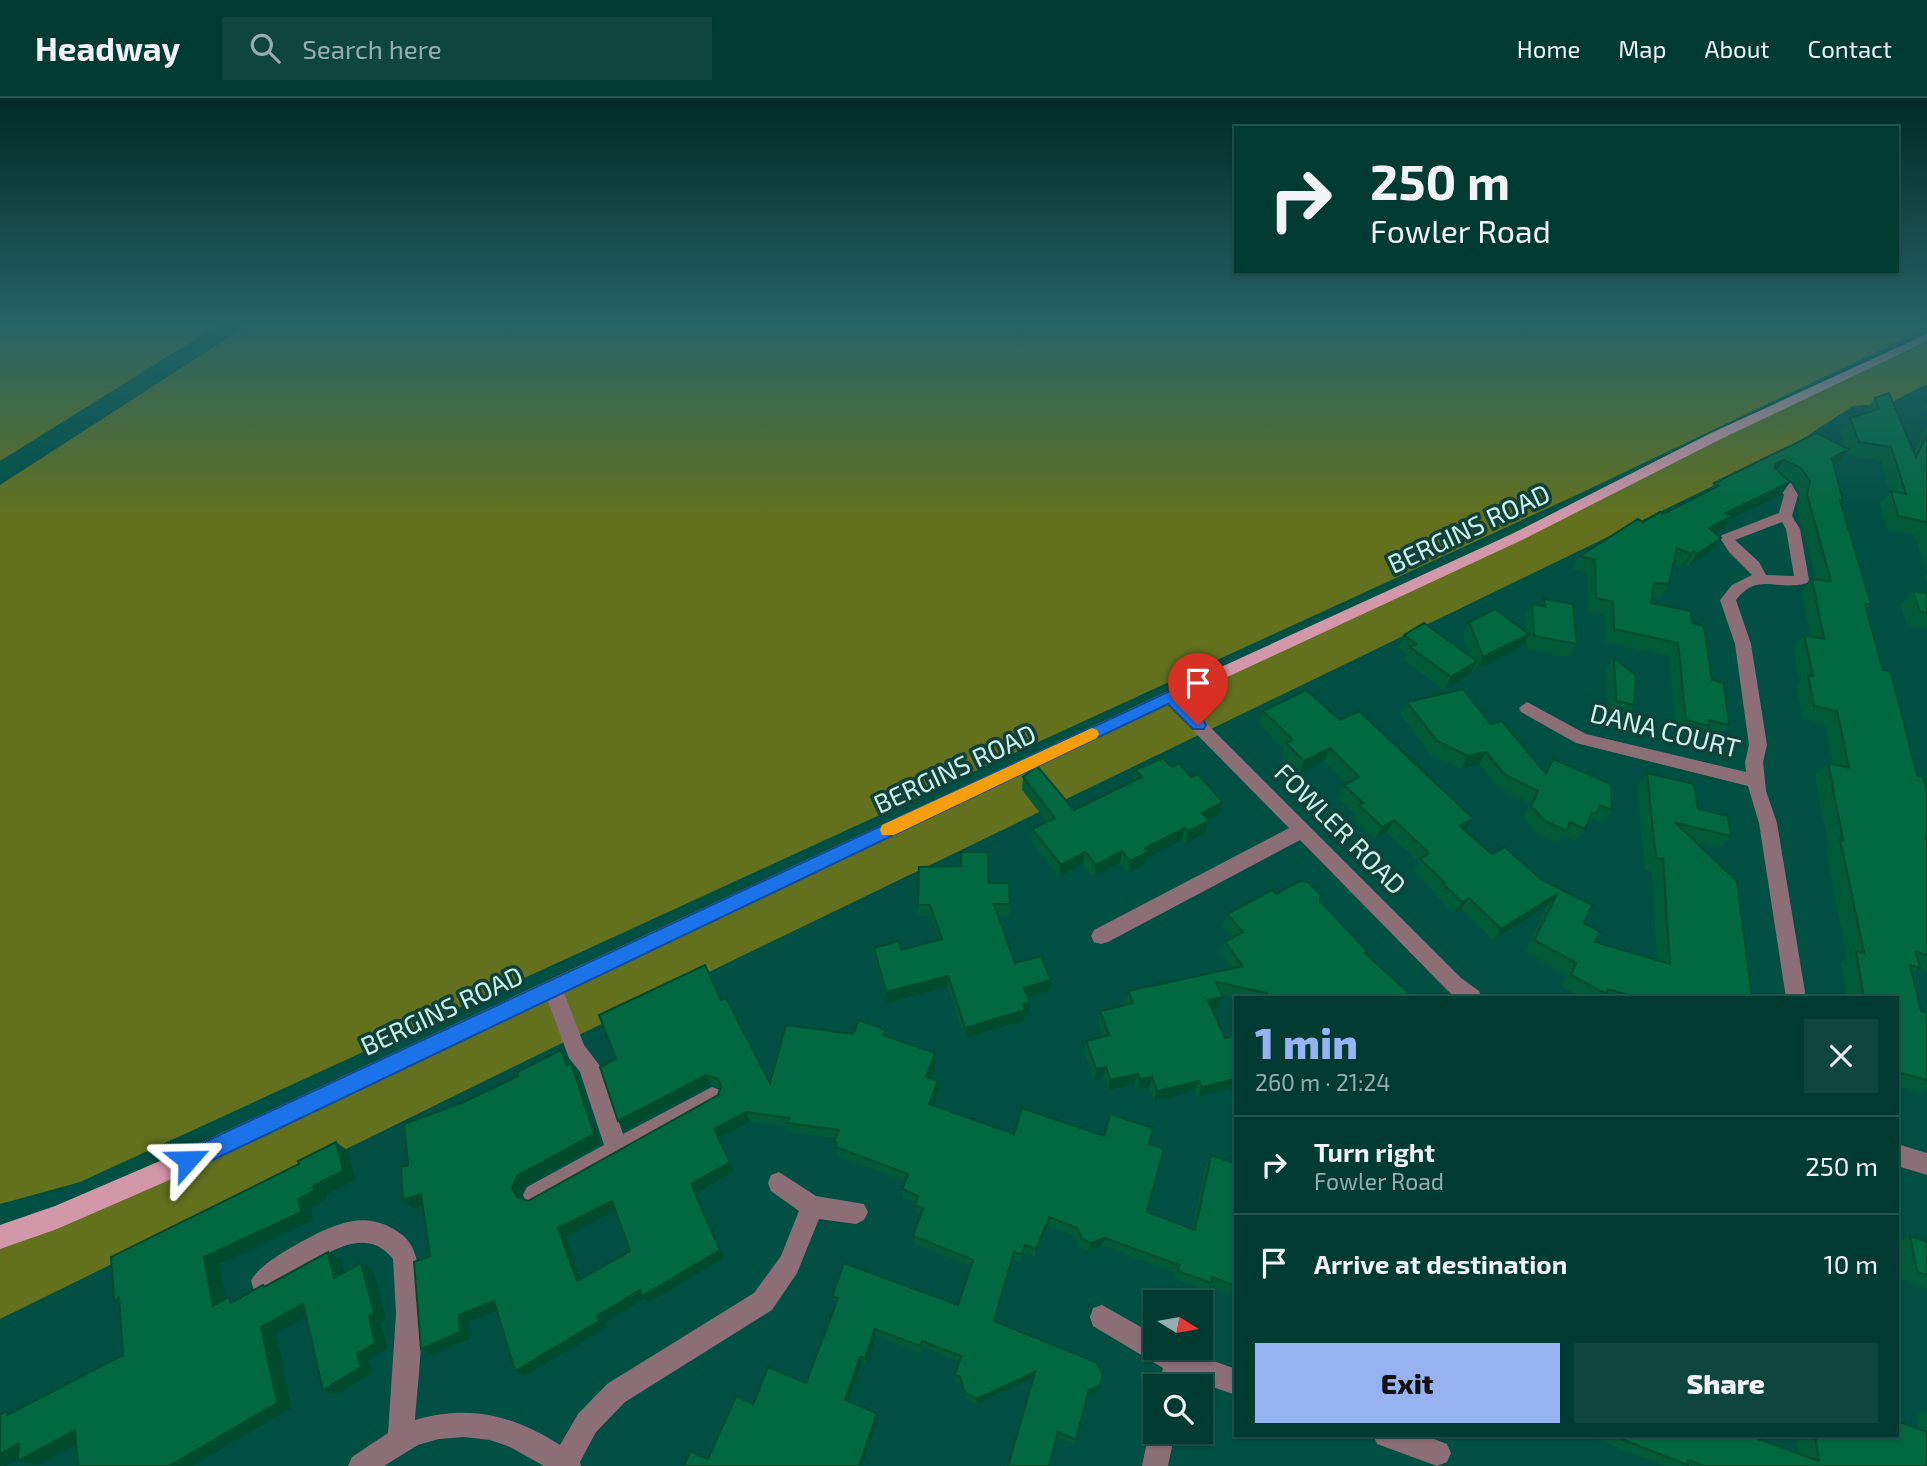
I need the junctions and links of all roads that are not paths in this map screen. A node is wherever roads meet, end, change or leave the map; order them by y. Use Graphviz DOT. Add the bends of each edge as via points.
graph roads {
  1 [pos="1816,389"];
  2 [pos="1774,479"];
  3 [pos="1785,516"];
  4 [pos="1760,579"];
  5 [pos="1170,696"];
  6 [pos="1527,708"];
  7 [pos="1755,780"];
  8 [pos="1302,830"];
  9 [pos="1101,936"];
  10 [pos="554,988"];
  11 [pos="1469,996"];
  12 [pos="1796,996"];
  13 [pos="712,1097"];
  14 [pos="617,1150"];
  15 [pos="1899,1155"];
  16 [pos="1927,1164"];
  17 [pos="779,1183"];
  18 [pos="535,1195"];
  19 [pos="812,1207"];
  20 [pos="856,1212"];
  21 [pos="0,1237"];
  22 [pos="263,1281"];
  23 [pos="1102,1317"];
  24 [pos="1175,1374"];
  25 [pos="1213,1379"];
  26 [pos="1234,1382"];
  27 [pos="1392,1437"];
  28 [pos="401,1440"];
  29 [pos="1160,1444"];
  30 [pos="1438,1453"];
  31 [pos="566,1464"];
  32 [pos="361,1466"];
  33 [pos="1155,1466"];
  1 -- 5 [label="main road, BERGINS ROAD" via="1517,537"];
  2 -- 3 [label="street" via="1791,495"];
  3 -- 4 [label="street" via="1793,528 1804,578 1793,582"];
  3 -- 4 [label="street" via="1727,538 1753,563"];
  4 -- 7 [label="street" via="1740,583 1728,600 1743,644 1753,710 1758,746"];
  5 -- 8 [label="street, FOWLER ROAD"];
  5 -- 10 [label="main road, BERGINS ROAD"];
  6 -- 7 [label="street, DANA COURT" via="1582,739"];
  7 -- 12 [label="street" via="1769,823"];
  8 -- 9 [label="street"];
  8 -- 11 [label="street, FOWLER ROAD"];
  10 -- 14 [label="street" via="576,1051 589,1066"];
  10 -- 21 [label="main road, BERGINS ROAD" via="188,1160"];
  13 -- 14 [label="street"];
  14 -- 18 [label="street"];
  15 -- 16 [label="street"];
  17 -- 19 [label="street"];
  19 -- 20 [label="street"];
  19 -- 31 [label="street" via="770,1297 616,1393 587,1423"];
  22 -- 28 [label="street" via="338,1236 355,1231 385,1237 402,1252 409,1282"];
  23 -- 24 [label="street"];
  25 -- 26 [label="street"];
  27 -- 30 [label="street"];
  28 -- 31 [label="street" via="438,1426 475,1423 516,1435"];
  28 -- 32 [label="street"];
  29 -- 33 [label="street"];
}
